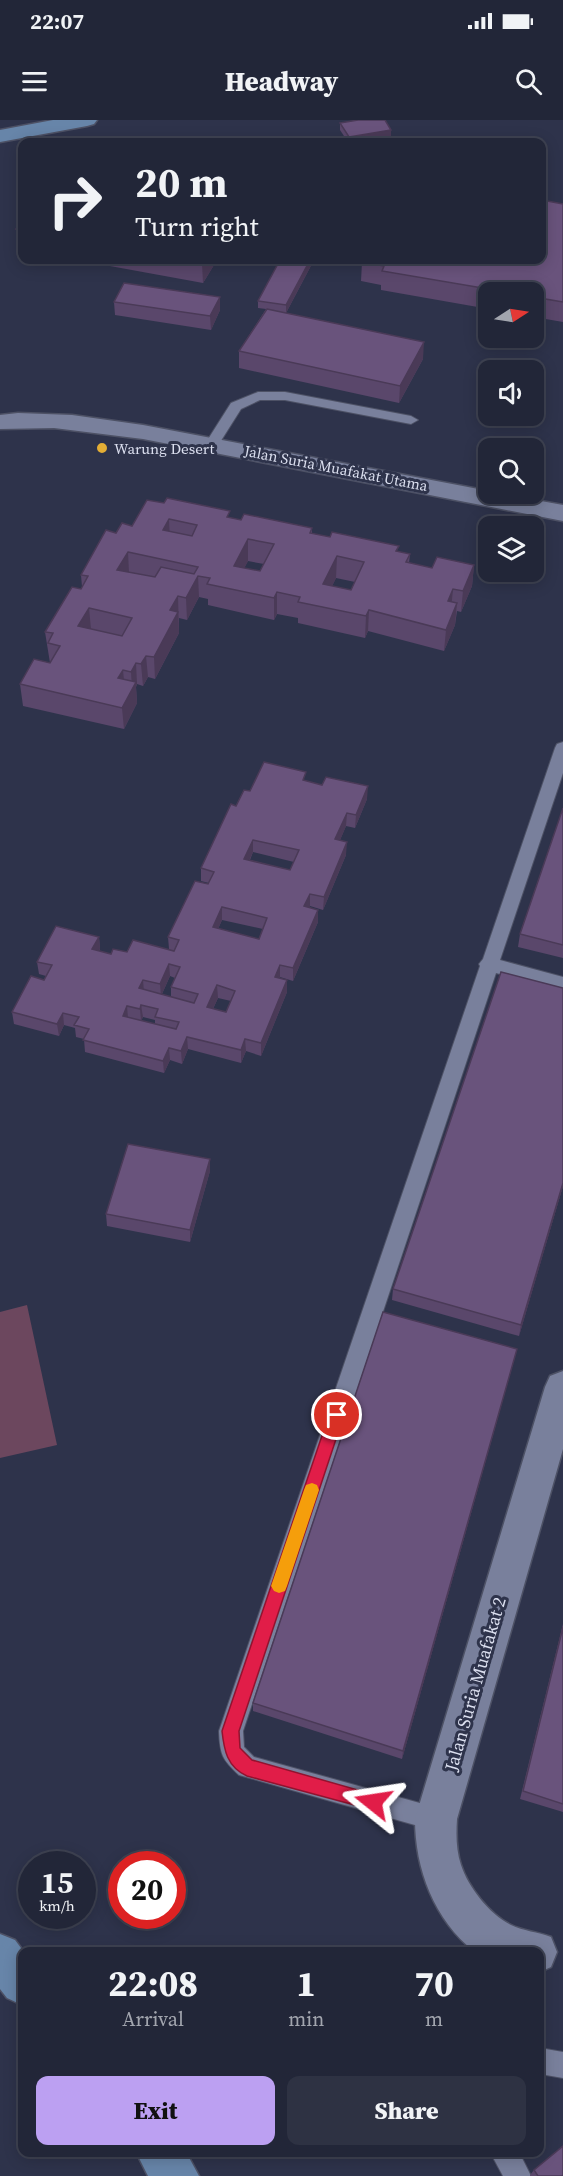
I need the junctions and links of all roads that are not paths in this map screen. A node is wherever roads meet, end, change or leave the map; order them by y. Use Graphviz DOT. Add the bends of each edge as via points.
graph roads {
  1 [pos="87,120"];
  2 [pos="0,136"];
  3 [pos="411,420"];
  4 [pos="0,422"];
  5 [pos="212,444"];
  6 [pos="563,513"];
  7 [pos="563,748"];
  8 [pos="488,964"];
  9 [pos="563,984"];
  10 [pos="563,1387"];
  11 [pos="436,1819"];
  12 [pos="517,1947"];
  13 [pos="544,1952"];
  14 [pos="563,1954"];
  15 [pos="0,1955"];
  16 [pos="18,1978"];
  17 [pos="544,2062"];
  18 [pos="563,2065"];
  19 [pos="162,2157"];
  20 [pos="506,2157"];
  21 [pos="176,2176"];
  22 [pos="518,2176"];
  1 -- 2 [label="street"];
  3 -- 5 [label="lane" via="285,396 258,396 236,406"];
  4 -- 5 [label="street, Jalan Suria Muafakat Utama" via="30,419 91,424"];
  5 -- 6 [label="street, Jalan Suria Muafakat Utama"];
  7 -- 8 [label="lane"];
  8 -- 9 [label="lane"];
  8 -- 11 [label="lane" via="231,1731 232,1752 247,1767"];
  10 -- 11 [label="street, Jalan Suria Muafakat 2"];
  11 -- 12 [label="street, Jalan Suria Muafakat 2" via="438,1858 446,1883 479,1927 498,1942"];
  13 -- 14 [label="street, Jalan Suria Muafakat 2"];
  15 -- 16 [label="street"];
  17 -- 18 [label="lane"];
  19 -- 21 [label="street"];
  20 -- 22 [label="lane"];
}
